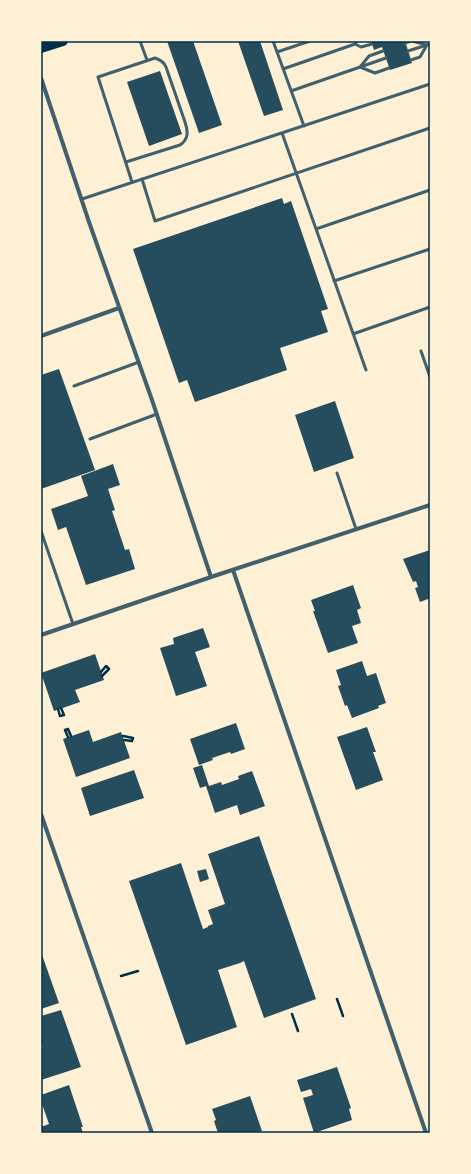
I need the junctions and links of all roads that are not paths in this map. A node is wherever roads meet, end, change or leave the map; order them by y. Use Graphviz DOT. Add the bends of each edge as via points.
graph roads {
  1 [pos="63,41"];
  2 [pos="140,41"];
  3 [pos="273,41"];
  4 [pos="310,41"];
  5 [pos="411,41"];
  6 [pos="356,43"];
  7 [pos="405,43"];
  8 [pos="372,44"];
  9 [pos="428,45"];
  10 [pos="41,48"];
  11 [pos="383,51"];
  12 [pos="408,51"];
  13 [pos="277,52"];
  14 [pos="386,58"];
  15 [pos="147,60"];
  16 [pos="411,60"];
  17 [pos="360,67"];
  18 [pos="389,68"];
  19 [pos="284,69"];
  20 [pos="41,78"];
  21 [pos="430,84"];
  22 [pos="291,91"];
  23 [pos="304,126"];
  24 [pos="430,128"];
  25 [pos="282,133"];
  26 [pos="126,162"];
  27 [pos="296,174"];
  28 [pos="142,179"];
  29 [pos="132,182"];
  30 [pos="430,190"];
  31 [pos="82,199"];
  32 [pos="316,229"];
  33 [pos="430,249"];
  34 [pos="334,281"];
  35 [pos="430,307"];
  36 [pos="119,308"];
  37 [pos="353,334"];
  38 [pos="41,336"];
  39 [pos="421,351"];
  40 [pos="139,362"];
  41 [pos="366,370"];
  42 [pos="430,377"];
  43 [pos="74,386"];
  44 [pos="157,414"];
  45 [pos="90,439"];
  46 [pos="337,473"];
  47 [pos="430,505"];
  48 [pos="356,530"];
  49 [pos="41,531"];
  50 [pos="233,570"];
  51 [pos="211,577"];
  52 [pos="73,624"];
  53 [pos="41,635"];
  54 [pos="41,814"];
  55 [pos="152,1133"];
  56 [pos="426,1133"];
  1 -- 10 [label="main road"];
  2 -- 15 [label="lane"];
  3 -- 13 [label="lane"];
  4 -- 13 [label="lane"];
  5 -- 7 [label="lane"];
  5 -- 9 [label="lane"];
  6 -- 8 [label="lane" via="362,47"];
  6 -- 19 [label="lane"];
  9 -- 12 [label="lane"];
  9 -- 16 [label="lane" via="420,57"];
  11 -- 17 [label="lane" via="368,56"];
  13 -- 19 [label="lane"];
  14 -- 17 [label="lane"];
  15 -- 26 [label="lane" via="98,77"];
  15 -- 26 [label="lane" via="155,58 164,63 188,130 187,137 180,145"];
  17 -- 18 [label="lane" via="375,72"];
  17 -- 22 [label="lane"];
  19 -- 22 [label="lane"];
  20 -- 31 [label="street"];
  21 -- 23 [label="lane"];
  22 -- 23 [label="lane"];
  23 -- 25 [label="lane"];
  24 -- 27 [label="lane"];
  25 -- 27 [label="lane"];
  25 -- 28 [label="lane"];
  26 -- 29 [label="lane"];
  27 -- 28 [label="lane" via="155,222"];
  27 -- 32 [label="lane"];
  28 -- 29 [label="lane"];
  29 -- 31 [label="lane"];
  30 -- 32 [label="lane"];
  31 -- 36 [label="street"];
  32 -- 34 [label="lane"];
  33 -- 34 [label="lane"];
  34 -- 37 [label="lane"];
  35 -- 37 [label="lane"];
  36 -- 38 [label="street"];
  36 -- 40 [label="street"];
  37 -- 41 [label="lane"];
  39 -- 42 [label="lane"];
  40 -- 43 [label="lane"];
  40 -- 44 [label="street"];
  44 -- 45 [label="lane"];
  44 -- 51 [label="street"];
  46 -- 48 [label="lane"];
  47 -- 48 [label="street"];
  48 -- 50 [label="street"];
  49 -- 52 [label="lane"];
  50 -- 51 [label="street"];
  50 -- 56 [label="street"];
  51 -- 52 [label="street"];
  52 -- 53 [label="street"];
  54 -- 55 [label="street"];
}
